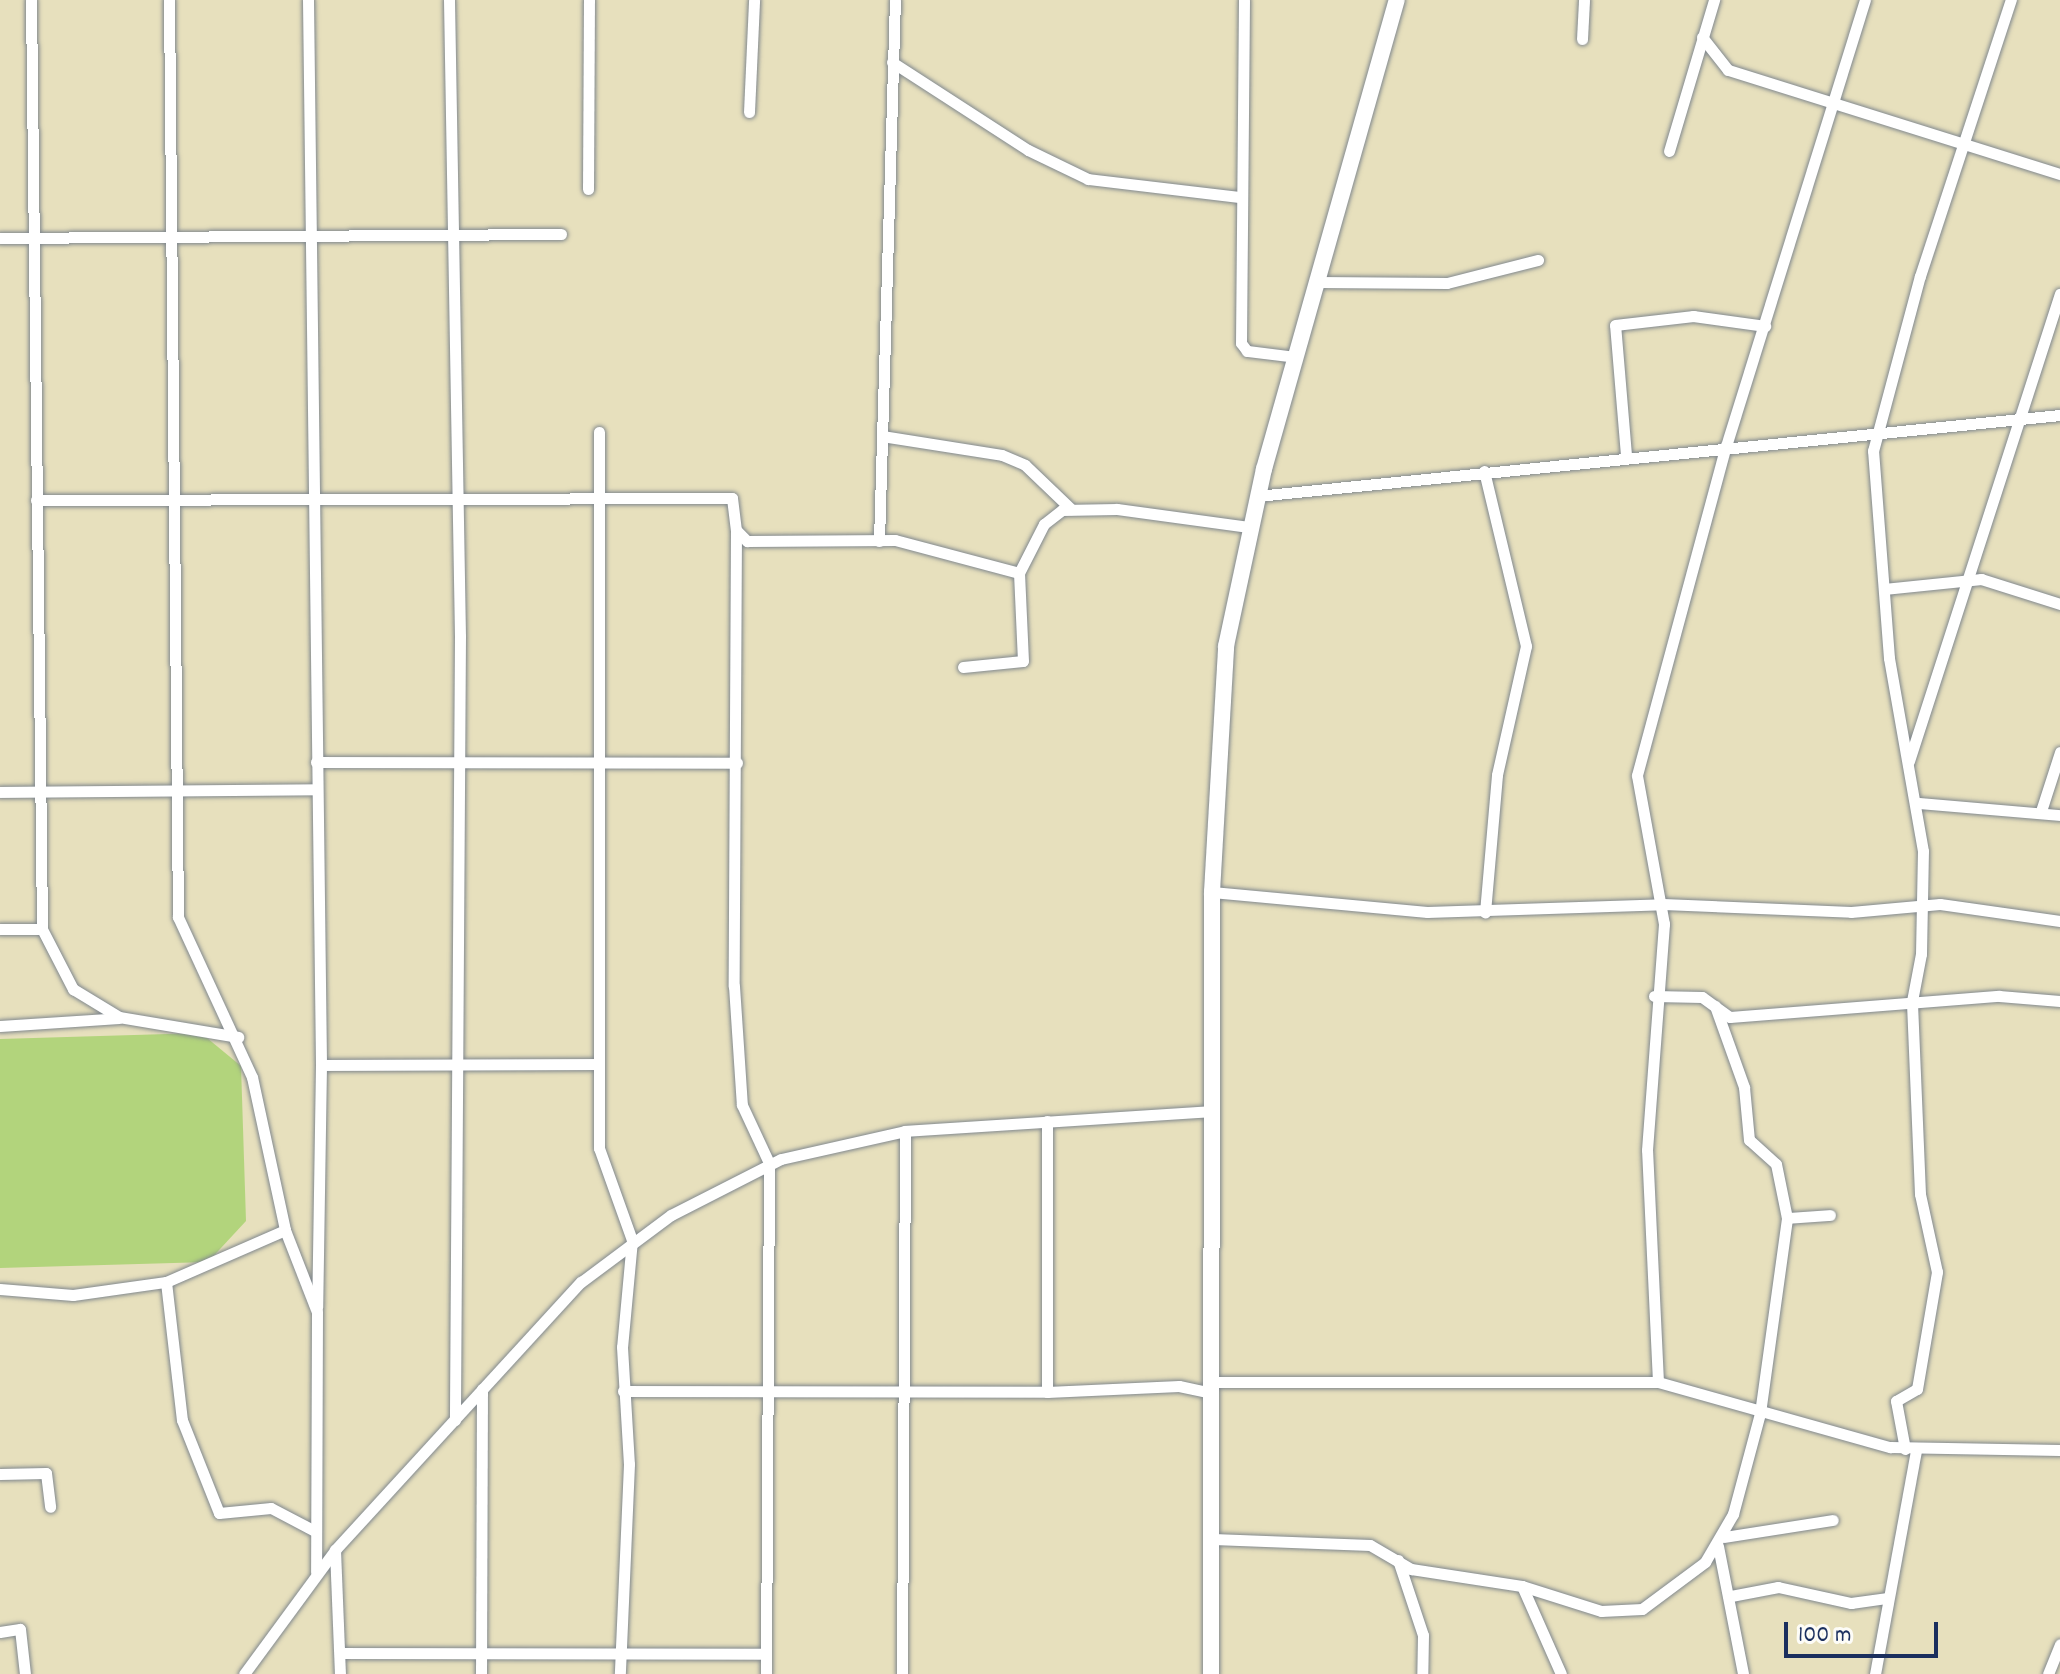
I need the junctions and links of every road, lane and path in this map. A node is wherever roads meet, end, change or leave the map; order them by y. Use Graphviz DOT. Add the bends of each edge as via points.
graph roads {
  1 [pos="31,0"];
  2 [pos="169,0"];
  3 [pos="308,0"];
  4 [pos="449,0"];
  5 [pos="589,0"];
  6 [pos="754,0"];
  7 [pos="895,0"];
  8 [pos="1244,0"];
  9 [pos="1397,0"];
  10 [pos="1584,0"];
  11 [pos="1714,0"];
  12 [pos="1865,0"];
  13 [pos="2011,0"];
  14 [pos="1702,37"];
  15 [pos="1582,39"];
  16 [pos="892,62"];
  17 [pos="1833,103"];
  18 [pos="749,112"];
  19 [pos="1963,143"];
  20 [pos="1669,151"];
  21 [pos="2060,174"];
  22 [pos="588,189"];
  23 [pos="1240,197"];
  24 [pos="451,234"];
  25 [pos="561,234"];
  26 [pos="33,237"];
  27 [pos="311,237"];
  28 [pos="0,238"];
  29 [pos="171,238"];
  30 [pos="1538,260"];
  31 [pos="1317,282"];
  32 [pos="2060,294"];
  33 [pos="1765,326"];
  34 [pos="1296,357"];
  35 [pos="2060,415"];
  36 [pos="2021,419"];
  37 [pos="599,432"];
  38 [pos="882,436"];
  39 [pos="1875,436"];
  40 [pos="1726,446"];
  41 [pos="1626,455"];
  42 [pos="1484,471"];
  43 [pos="453,496"];
  44 [pos="1257,496"];
  45 [pos="599,499"];
  46 [pos="36,500"];
  47 [pos="173,500"];
  48 [pos="314,500"];
  49 [pos="1071,509"];
  50 [pos="1249,527"];
  51 [pos="736,530"];
  52 [pos="747,541"];
  53 [pos="879,541"];
  54 [pos="736,554"];
  55 [pos="1019,573"];
  56 [pos="1969,579"];
  57 [pos="1884,589"];
  58 [pos="2060,604"];
  59 [pos="963,667"];
  60 [pos="2060,752"];
  61 [pos="597,759"];
  62 [pos="459,760"];
  63 [pos="316,762"];
  64 [pos="1909,762"];
  65 [pos="737,763"];
  66 [pos="316,789"];
  67 [pos="175,791"];
  68 [pos="0,792"];
  69 [pos="38,792"];
  70 [pos="1919,803"];
  71 [pos="2041,811"];
  72 [pos="2060,815"];
  73 [pos="1212,892"];
  74 [pos="1663,904"];
  75 [pos="1924,906"];
  76 [pos="1485,912"];
  77 [pos="2060,921"];
  78 [pos="0,929"];
  79 [pos="42,929"];
  80 [pos="1654,996"];
  81 [pos="1912,1001"];
  82 [pos="2060,1001"];
  83 [pos="1715,1006"];
  84 [pos="119,1017"];
  85 [pos="0,1026"];
  86 [pos="238,1037"];
  87 [pos="457,1062"];
  88 [pos="598,1064"];
  89 [pos="321,1065"];
  90 [pos="1211,1111"];
  91 [pos="1047,1121"];
  92 [pos="905,1131"];
  93 [pos="769,1163"];
  94 [pos="1830,1215"];
  95 [pos="1787,1218"];
  96 [pos="285,1230"];
  97 [pos="632,1240"];
  98 [pos="166,1282"];
  99 [pos="0,1289"];
  100 [pos="317,1312"];
  101 [pos="1658,1382"];
  102 [pos="1212,1388"];
  103 [pos="482,1389"];
  104 [pos="623,1391"];
  105 [pos="907,1392"];
  106 [pos="1047,1392"];
  107 [pos="765,1393"];
  108 [pos="1760,1413"];
  109 [pos="455,1420"];
  110 [pos="1910,1449"];
  111 [pos="2060,1450"];
  112 [pos="0,1474"];
  113 [pos="50,1507"];
  114 [pos="1833,1520"];
  115 [pos="313,1530"];
  116 [pos="1213,1539"];
  117 [pos="1721,1541"];
  118 [pos="335,1550"];
  119 [pos="1398,1560"];
  120 [pos="316,1572"];
  121 [pos="1522,1586"];
  122 [pos="1731,1596"];
  123 [pos="1888,1598"];
  124 [pos="0,1632"];
  125 [pos="2060,1644"];
  126 [pos="340,1653"];
  127 [pos="481,1653"];
  128 [pos="620,1654"];
  129 [pos="766,1654"];
  130 [pos="1553,1659"];
  131 [pos="25,1674"];
  132 [pos="244,1674"];
  133 [pos="340,1674"];
  134 [pos="481,1674"];
  135 [pos="620,1674"];
  136 [pos="766,1674"];
  137 [pos="902,1674"];
  138 [pos="1211,1674"];
  139 [pos="1422,1674"];
  140 [pos="1548,1674"];
  141 [pos="1561,1674"];
  142 [pos="1743,1674"];
  143 [pos="1875,1674"];
  144 [pos="2048,1674"];
  1 -- 26 [label="street"];
  2 -- 29 [label="street"];
  3 -- 27 [label="street"];
  4 -- 24 [label="street"];
  5 -- 22 [label="street"];
  6 -- 18 [label="street"];
  7 -- 16 [label="street"];
  8 -- 23 [label="street"];
  9 -- 31 [label="main road"];
  10 -- 15 [label="street"];
  11 -- 14 [label="street"];
  12 -- 17 [label="street"];
  13 -- 19 [label="street"];
  14 -- 17 [label="street" via="1728,70"];
  14 -- 20 [label="street"];
  16 -- 23 [label="street" via="1028,150 1088,179"];
  16 -- 38 [label="street"];
  17 -- 19 [label="street"];
  17 -- 33 [label="street"];
  19 -- 21 [label="street"];
  19 -- 39 [label="street"];
  23 -- 34 [label="street" via="1241,343 1247,351"];
  24 -- 25 [label="street"];
  24 -- 27 [label="street"];
  24 -- 43 [label="street"];
  26 -- 28 [label="street"];
  26 -- 29 [label="street"];
  26 -- 46 [label="street"];
  27 -- 29 [label="street"];
  27 -- 48 [label="street"];
  29 -- 47 [label="street"];
  30 -- 31 [label="street" via="1447,283"];
  31 -- 34 [label="main road"];
  32 -- 36 [label="street"];
  33 -- 40 [label="street"];
  33 -- 41 [label="street" via="1693,316 1615,325"];
  34 -- 44 [label="main road"];
  35 -- 36 [label="street"];
  36 -- 39 [label="street"];
  36 -- 56 [label="street"];
  37 -- 45 [label="street"];
  38 -- 49 [label="street" via="1002,455 1025,465"];
  38 -- 53 [label="street"];
  39 -- 40 [label="street"];
  39 -- 57 [label="street"];
  40 -- 41 [label="street"];
  40 -- 74 [label="street" via="1637,775"];
  41 -- 42 [label="street"];
  42 -- 44 [label="street"];
  42 -- 76 [label="street" via="1526,646 1497,775"];
  43 -- 45 [label="street"];
  43 -- 48 [label="street"];
  43 -- 62 [label="street"];
  44 -- 50 [label="main road"];
  45 -- 51 [label="street" via="732,498"];
  45 -- 61 [label="street"];
  46 -- 47 [label="street"];
  46 -- 69 [label="street"];
  47 -- 48 [label="street"];
  47 -- 67 [label="street"];
  48 -- 63 [label="street"];
  49 -- 50 [label="street"];
  49 -- 55 [label="street" via="1044,524"];
  50 -- 73 [label="main road" via="1226,646"];
  51 -- 52 [label="street"];
  51 -- 54 [label="street"];
  52 -- 53 [label="street"];
  52 -- 54 [label="street"];
  53 -- 55 [label="street"];
  54 -- 65 [label="street"];
  55 -- 59 [label="street" via="1023,661"];
  56 -- 57 [label="street"];
  56 -- 58 [label="street"];
  56 -- 64 [label="street"];
  57 -- 64 [label="street"];
  60 -- 71 [label="street"];
  61 -- 62 [label="street"];
  61 -- 65 [label="street"];
  61 -- 88 [label="street"];
  62 -- 63 [label="street"];
  62 -- 87 [label="street"];
  63 -- 66 [label="street"];
  64 -- 70 [label="street"];
  65 -- 93 [label="street" via="734,986 742,1105"];
  66 -- 67 [label="street"];
  66 -- 89 [label="street"];
  67 -- 69 [label="street"];
  67 -- 86 [label="street" via="178,917"];
  68 -- 69 [label="street"];
  69 -- 79 [label="street"];
  70 -- 71 [label="street"];
  70 -- 75 [label="street"];
  71 -- 72 [label="street"];
  73 -- 76 [label="street"];
  73 -- 90 [label="main road"];
  74 -- 75 [label="street" via="1851,912"];
  74 -- 76 [label="street"];
  74 -- 80 [label="street"];
  75 -- 77 [label="street"];
  75 -- 81 [label="street"];
  78 -- 79 [label="street"];
  79 -- 84 [label="street" via="73,989"];
  80 -- 83 [label="street" via="1702,997"];
  80 -- 101 [label="street" via="1647,1150"];
  81 -- 82 [label="street"];
  81 -- 83 [label="street" via="1730,1017"];
  81 -- 110 [label="street" via="1920,1194 1937,1272 1917,1389 1896,1401"];
  83 -- 95 [label="street" via="1744,1087 1747,1135 1776,1164"];
  84 -- 85 [label="street"];
  84 -- 86 [label="street"];
  86 -- 96 [label="street"];
  87 -- 88 [label="street"];
  87 -- 89 [label="street"];
  87 -- 109 [label="street"];
  88 -- 97 [label="street" via="599,1148"];
  89 -- 100 [label="street"];
  90 -- 91 [label="street"];
  90 -- 102 [label="main road"];
  91 -- 92 [label="street"];
  91 -- 106 [label="street"];
  92 -- 93 [label="street"];
  92 -- 105 [label="street"];
  93 -- 97 [label="street"];
  93 -- 107 [label="street"];
  94 -- 95 [label="street"];
  95 -- 108 [label="street"];
  96 -- 98 [label="street"];
  96 -- 100 [label="street"];
  97 -- 103 [label="street" via="581,1282"];
  97 -- 104 [label="street"];
  98 -- 99 [label="street" via="73,1295"];
  98 -- 115 [label="street" via="182,1420 219,1513 271,1508"];
  100 -- 115 [label="street"];
  101 -- 102 [label="street"];
  101 -- 108 [label="street"];
  102 -- 106 [label="street"];
  102 -- 116 [label="main road"];
  103 -- 109 [label="street"];
  103 -- 127 [label="street"];
  104 -- 107 [label="street"];
  104 -- 128 [label="street" via="629,1464"];
  105 -- 106 [label="street"];
  105 -- 107 [label="street"];
  105 -- 137 [label="street"];
  107 -- 129 [label="street"];
  108 -- 110 [label="street"];
  108 -- 117 [label="street"];
  109 -- 118 [label="street"];
  110 -- 111 [label="street"];
  110 -- 123 [label="street"];
  112 -- 113 [label="street" via="46,1473"];
  114 -- 117 [label="street"];
  115 -- 120 [label="street"];
  116 -- 119 [label="street" via="1370,1545"];
  116 -- 138 [label="main road"];
  117 -- 121 [label="street" via="1689,1577 1642,1609 1601,1611"];
  117 -- 122 [label="street"];
  118 -- 120 [label="street"];
  118 -- 126 [label="street"];
  119 -- 121 [label="street" via="1411,1569"];
  119 -- 139 [label="street" via="1423,1635"];
  120 -- 132 [label="street"];
  121 -- 130 [label="street"];
  122 -- 123 [label="street" via="1778,1587 1851,1603"];
  122 -- 142 [label="street"];
  123 -- 143 [label="street"];
  124 -- 131 [label="street" via="20,1629"];
  125 -- 144 [label="street"];
  126 -- 127 [label="street"];
  126 -- 133 [label="street"];
  127 -- 128 [label="street"];
  127 -- 134 [label="street"];
  128 -- 129 [label="street"];
  128 -- 135 [label="street"];
  129 -- 136 [label="street"];
  130 -- 140 [label="street"];
  130 -- 141 [label="street"];
}
